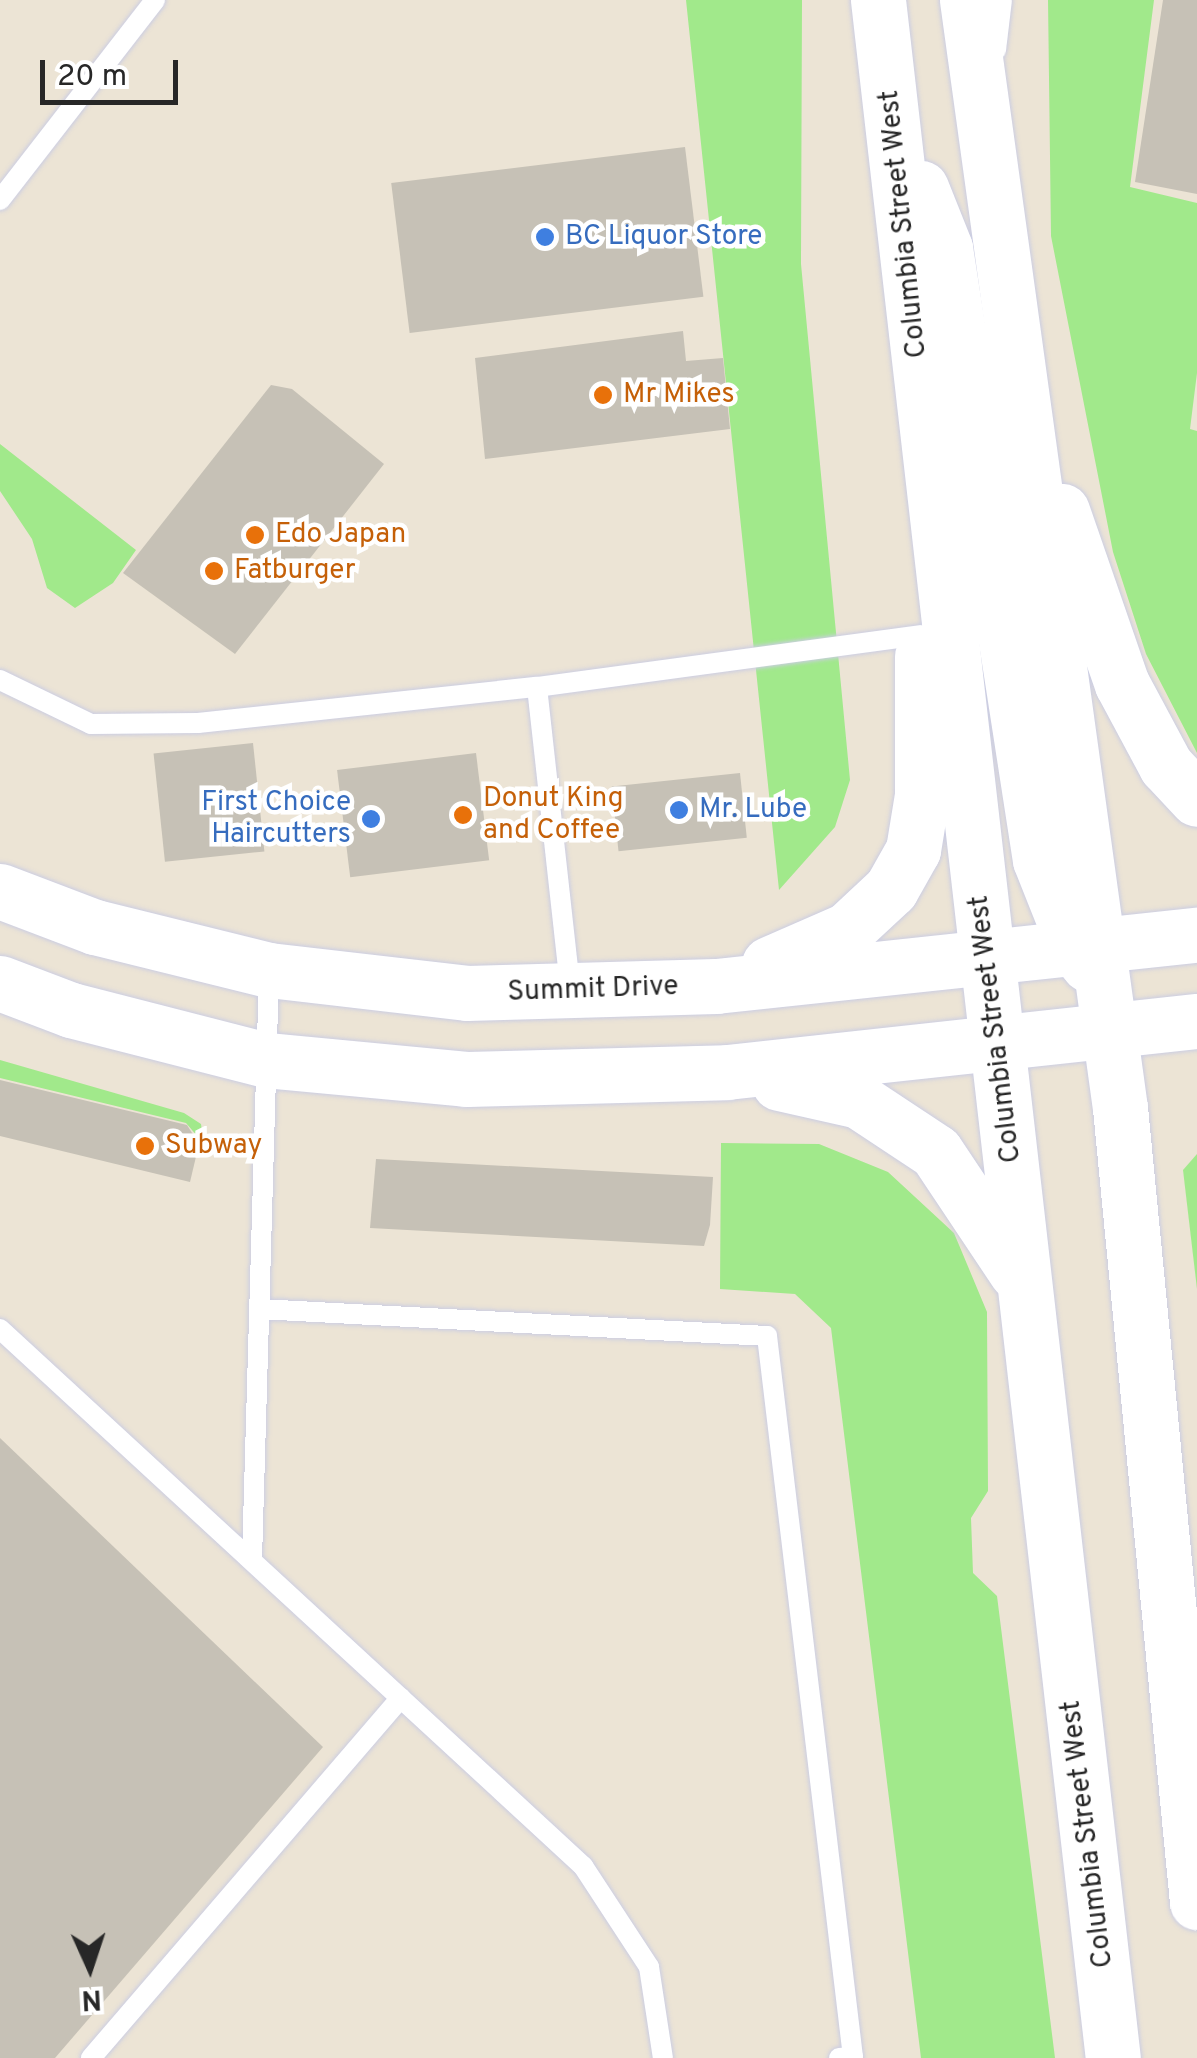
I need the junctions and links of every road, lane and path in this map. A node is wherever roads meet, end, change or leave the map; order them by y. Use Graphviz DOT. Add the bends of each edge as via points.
graph roads {
  1 [pos="155,0"];
  2 [pos="878,0"];
  3 [pos="968,0"];
  4 [pos="1002,0"];
  5 [pos="892,114"];
  6 [pos="986,152"];
  7 [pos="0,200"];
  8 [pos="1013,364"];
  9 [pos="925,418"];
  10 [pos="922,635"];
  11 [pos="1,677"];
  12 [pos="537,687"];
  13 [pos="1197,799"];
  14 [pos="0,891"];
  15 [pos="1197,935"];
  16 [pos="988,957"];
  17 [pos="269,970"];
  18 [pos="1097,977"];
  19 [pos="0,984"];
  20 [pos="716,986"];
  21 [pos="571,993"];
  22 [pos="1184,1022"];
  23 [pos="998,1044"];
  24 [pos="266,1060"];
  25 [pos="727,1072"];
  26 [pos="1026,1288"];
  27 [pos="259,1309"];
  28 [pos="0,1329"];
  29 [pos="252,1558"];
  30 [pos="401,1698"];
  31 [pos="1197,1900"];
  32 [pos="91,2058"];
  33 [pos="664,2058"];
  34 [pos="840,2058"];
  35 [pos="1114,2058"];
  1 -- 7 [label="lane"];
  2 -- 5 [label="main road, Columbia Street West"];
  3 -- 6 [label="main road"];
  4 -- 6 [label="lane"];
  5 -- 9 [label="main road, Columbia Street West"];
  5 -- 18 [label="main road" via="944,248 1040,860"];
  6 -- 8 [label="main road"];
  8 -- 13 [label="main road" via="1122,684 1166,766"];
  8 -- 18 [label="main road"];
  9 -- 10 [label="main road"];
  9 -- 16 [label="main road, Columbia Street West"];
  10 -- 12 [label="lane"];
  10 -- 20 [label="main road" via="922,794 912,850 891,889 848,930"];
  11 -- 12 [label="lane" via="92,724 198,722"];
  12 -- 21 [label="lane"];
  14 -- 17 [label="main road, Summit Drive" via="95,927"];
  15 -- 18 [label="main road, Summit Drive"];
  16 -- 18 [label="main road, Summit Drive"];
  16 -- 20 [label="main road, Summit Drive"];
  16 -- 23 [label="main road, Columbia Street West"];
  17 -- 21 [label="main road, Summit Drive" via="467,993"];
  17 -- 24 [label="lane"];
  18 -- 22 [label="main road, Summit Drive"];
  18 -- 23 [label="main road, Summit Drive"];
  18 -- 31 [label="main road"];
  19 -- 24 [label="main road, Summit Drive" via="71,1010"];
  20 -- 21 [label="main road, Summit Drive"];
  23 -- 25 [label="main road, Summit Drive"];
  23 -- 26 [label="main road, Columbia Street West"];
  24 -- 25 [label="main road, Summit Drive" via="466,1079"];
  24 -- 27 [label="lane"];
  25 -- 26 [label="main road" via="859,1101 936,1152"];
  26 -- 35 [label="main road, Columbia Street West"];
  27 -- 29 [label="lane"];
  27 -- 34 [label="lane" via="766,1336 853,2057"];
  28 -- 29 [label="lane"];
  29 -- 30 [label="lane"];
  30 -- 32 [label="lane"];
  30 -- 33 [label="lane" via="583,1866 649,1967"];
}
